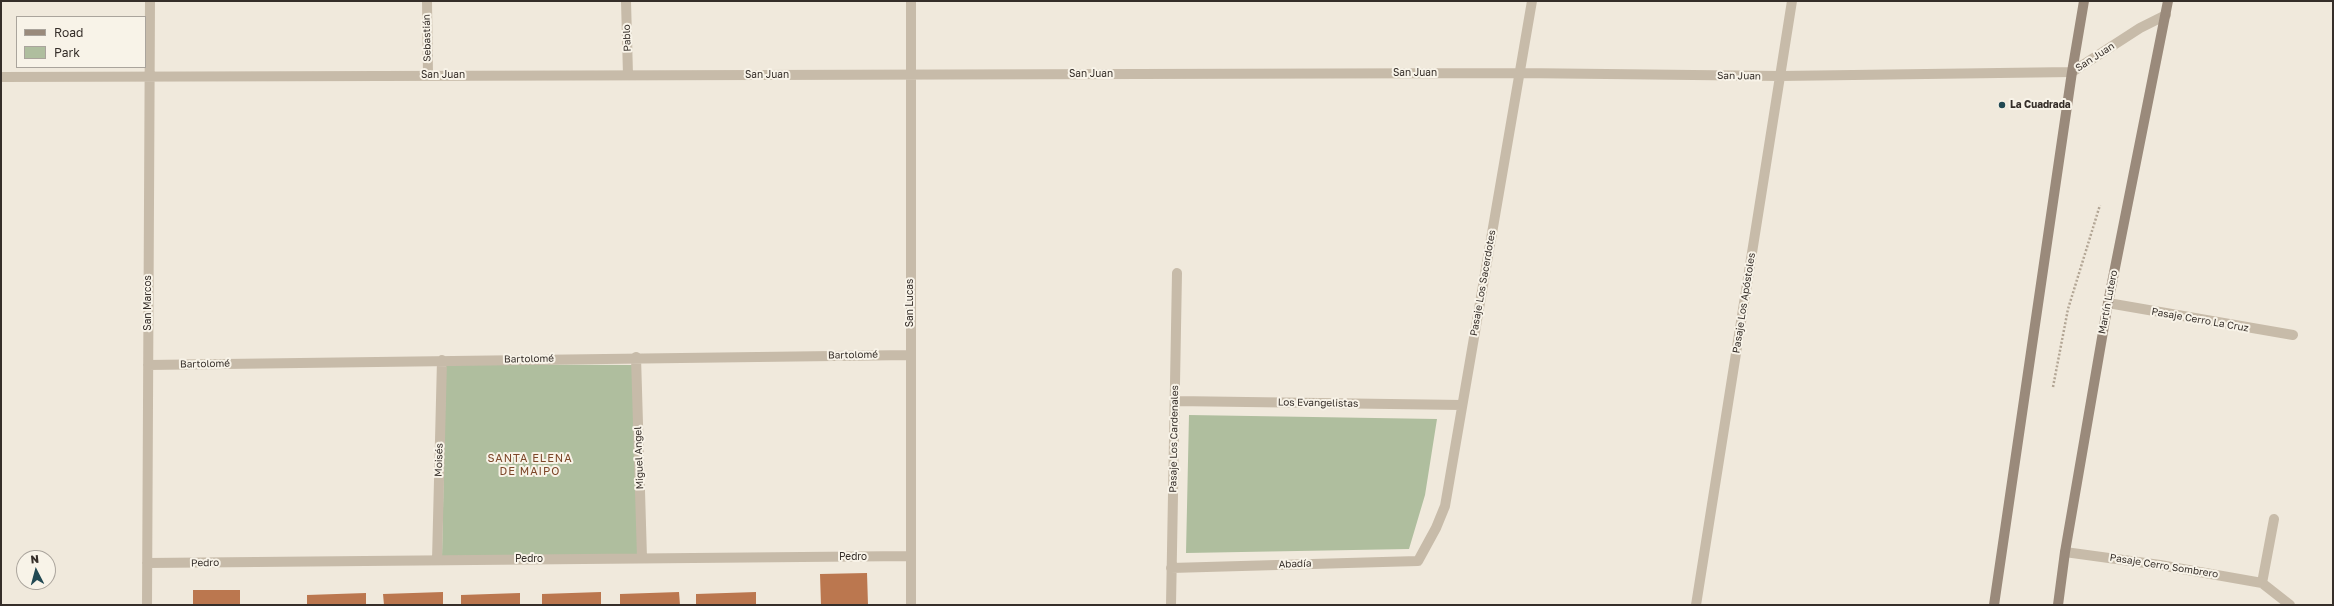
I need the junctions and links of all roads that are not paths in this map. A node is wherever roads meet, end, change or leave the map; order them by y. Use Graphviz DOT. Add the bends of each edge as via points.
graph roads {
  1 [pos="150,1"];
  2 [pos="427,1"];
  3 [pos="626,1"];
  4 [pos="911,1"];
  5 [pos="1532,1"];
  6 [pos="1792,1"];
  7 [pos="2084,1"];
  8 [pos="2168,1"];
  9 [pos="2166,15"];
  10 [pos="2072,72"];
  11 [pos="1518,73"];
  12 [pos="911,74"];
  13 [pos="428,75"];
  14 [pos="150,76"];
  15 [pos="628,76"];
  16 [pos="1780,76"];
  17 [pos="1,77"];
  18 [pos="1177,273"];
  19 [pos="2108,303"];
  20 [pos="2293,335"];
  21 [pos="910,355"];
  22 [pos="636,358"];
  23 [pos="442,360"];
  24 [pos="148,365"];
  25 [pos="1175,401"];
  26 [pos="1462,405"];
  27 [pos="2274,519"];
  28 [pos="2065,552"];
  29 [pos="911,556"];
  30 [pos="642,558"];
  31 [pos="437,560"];
  32 [pos="1418,561"];
  33 [pos="147,563"];
  34 [pos="1171,568"];
  35 [pos="2262,583"];
  36 [pos="147,605"];
  37 [pos="911,605"];
  38 [pos="1171,605"];
  39 [pos="1696,605"];
  40 [pos="1994,605"];
  41 [pos="2058,605"];
  42 [pos="2290,605"];
  1 -- 14 [label="street, San Marcos"];
  2 -- 13 [label="street, Sebastián"];
  3 -- 15 [label="street, Pablo"];
  4 -- 12 [label="street, San Lucas"];
  5 -- 11 [label="street, Pasaje Los Sacerdotes"];
  6 -- 16 [label="street, Pasaje Los Apóstoles"];
  7 -- 10 [label="main road"];
  8 -- 9 [label="main road, Martín Lutero"];
  9 -- 10 [label="street, San Juan" via="2140,28"];
  9 -- 19 [label="main road, Martín Lutero"];
  10 -- 16 [label="street, San Juan"];
  10 -- 40 [label="main road"];
  11 -- 12 [label="street, San Juan"];
  11 -- 16 [label="street, San Juan"];
  11 -- 26 [label="street, Pasaje Los Sacerdotes"];
  12 -- 15 [label="street, San Juan"];
  12 -- 21 [label="street, San Lucas"];
  13 -- 14 [label="street, San Juan"];
  13 -- 15 [label="street, San Juan"];
  14 -- 17 [label="street, San Juan"];
  14 -- 24 [label="street, San Marcos"];
  16 -- 39 [label="street, Pasaje Los Apóstoles"];
  18 -- 25 [label="street, Pasaje Los Cardenales"];
  19 -- 20 [label="street, Pasaje Cerro La Cruz"];
  19 -- 28 [label="main road, Martín Lutero"];
  21 -- 22 [label="street, Bartolomé"];
  21 -- 29 [label="street, San Lucas"];
  22 -- 23 [label="street, Bartolomé"];
  22 -- 30 [label="street, Miguel Angel"];
  23 -- 24 [label="street, Bartolomé"];
  23 -- 31 [label="street, Moisés"];
  24 -- 33 [label="street, San Marcos"];
  25 -- 26 [label="street, Los Evangelistas"];
  25 -- 34 [label="street, Pasaje Los Cardenales"];
  26 -- 32 [label="street, Pasaje Los Sacerdotes" via="1444,506 1436,528"];
  27 -- 35 [label="street"];
  28 -- 35 [label="street, Pasaje Cerro Sombrero"];
  28 -- 41 [label="main road, Martín Lutero"];
  29 -- 30 [label="street, Pedro"];
  29 -- 37 [label="street, San Lucas"];
  30 -- 31 [label="street, Pedro"];
  31 -- 33 [label="street, Pedro"];
  32 -- 34 [label="street, Abadía"];
  33 -- 36 [label="street, San Marcos"];
  34 -- 38 [label="street, Pasaje Los Cardenales"];
  35 -- 42 [label="street, Pasaje Cerro Sombrero"];
}
